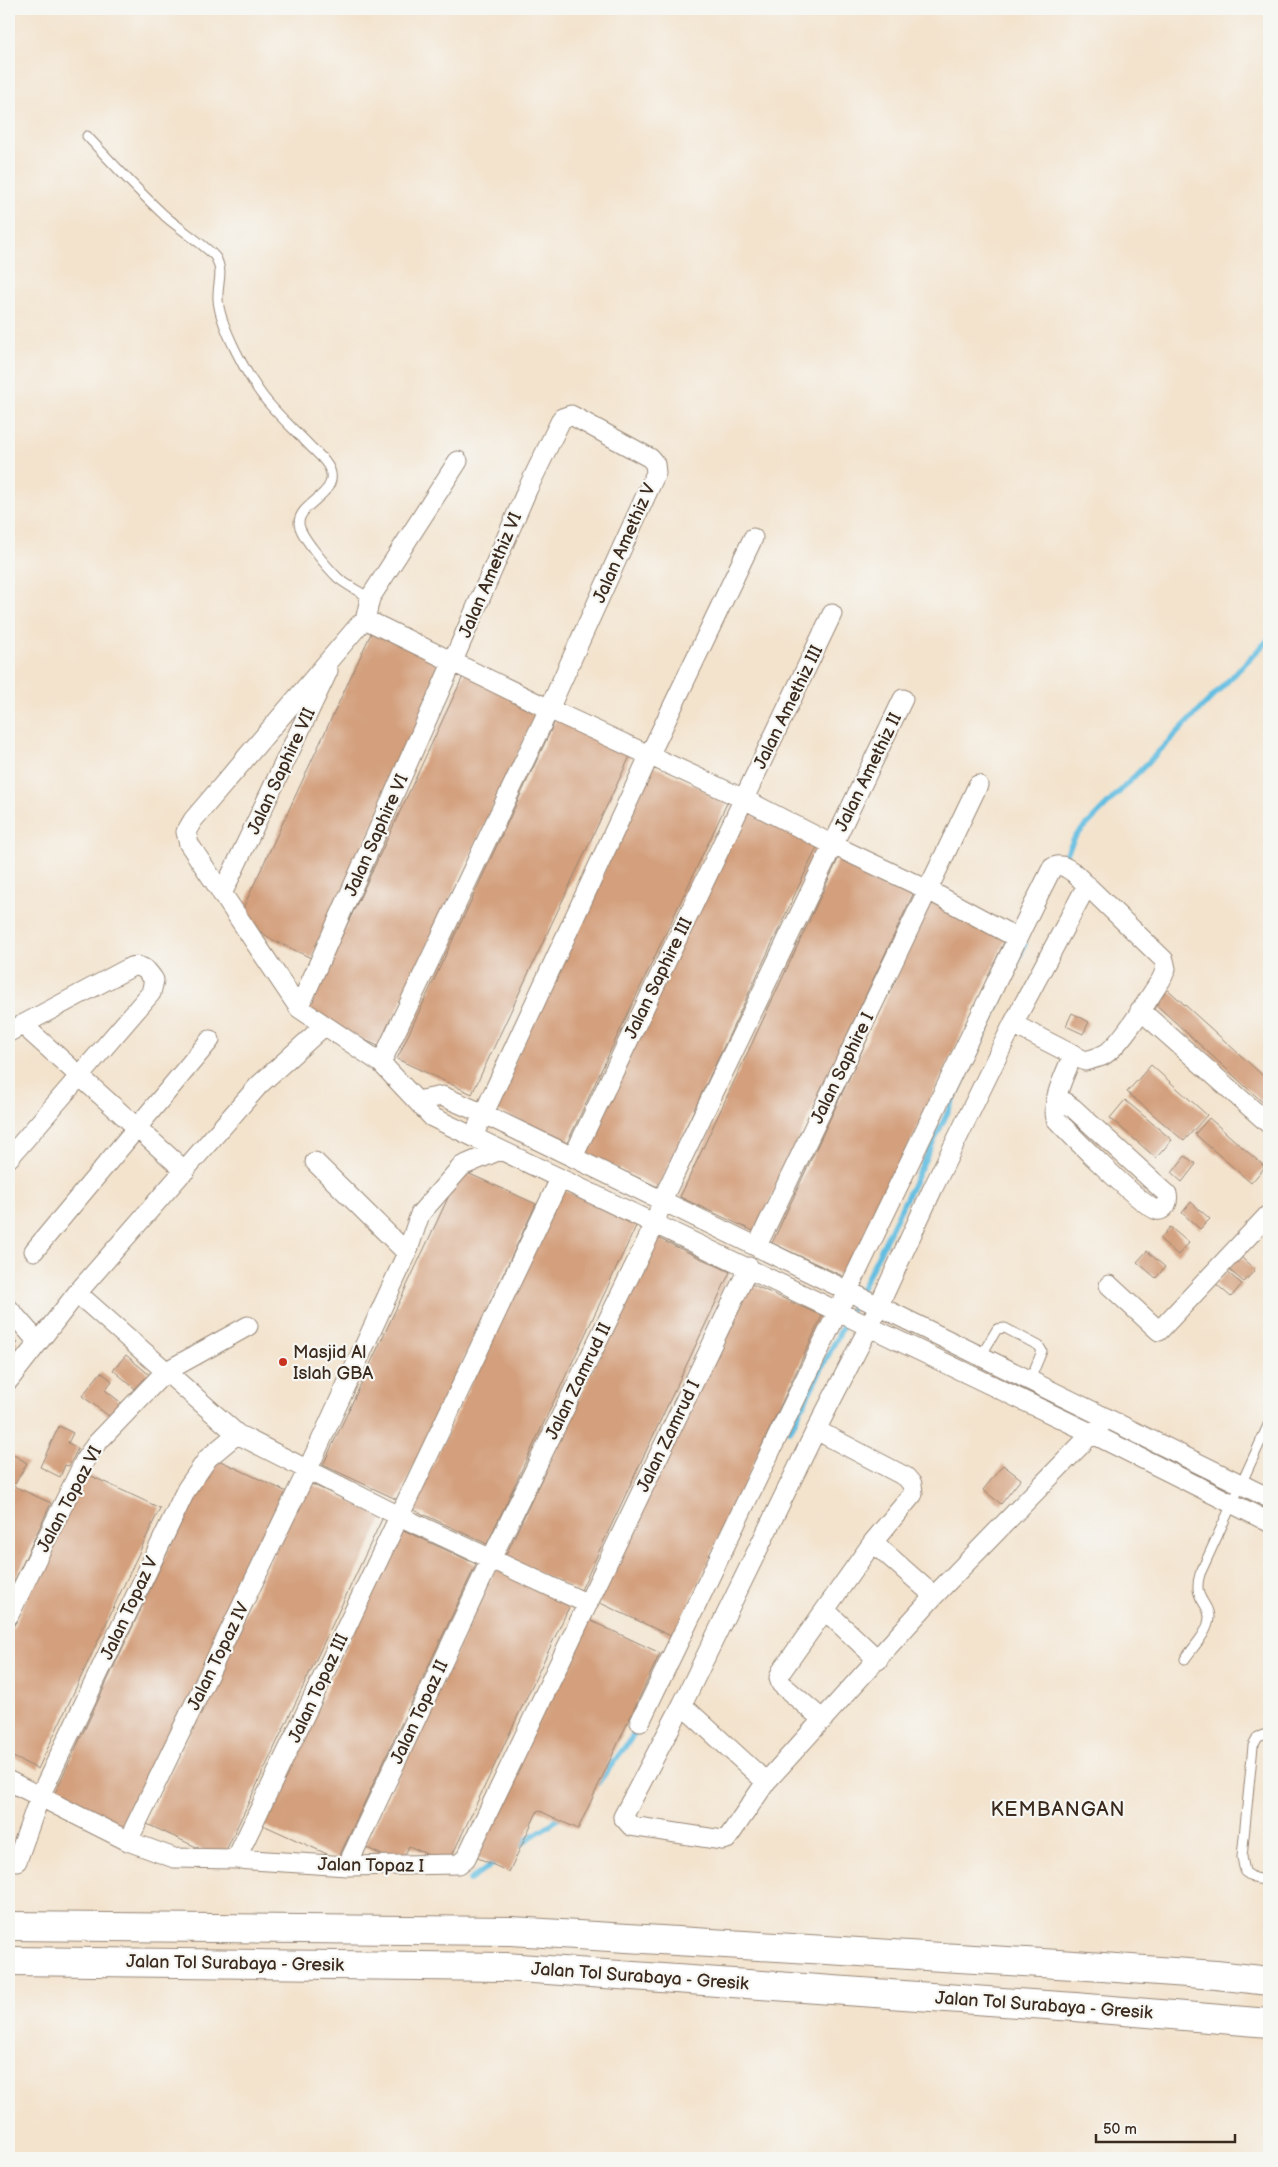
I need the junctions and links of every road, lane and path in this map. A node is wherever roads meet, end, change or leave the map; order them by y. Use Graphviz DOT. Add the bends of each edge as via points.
graph roads {
  1 [pos="87,136"];
  2 [pos="458,461"];
  3 [pos="528,488"];
  4 [pos="753,538"];
  5 [pos="370,598"];
  6 [pos="832,614"];
  7 [pos="365,621"];
  8 [pos="339,647"];
  9 [pos="453,661"];
  10 [pos="903,699"];
  11 [pos="549,709"];
  12 [pos="650,754"];
  13 [pos="978,785"];
  14 [pos="744,799"];
  15 [pos="833,845"];
  16 [pos="1087,886"];
  17 [pos="928,890"];
  18 [pos="222,894"];
  19 [pos="1018,938"];
  20 [pos="299,1008"];
  21 [pos="1140,1010"];
  22 [pos="1013,1024"];
  23 [pos="324,1026"];
  24 [pos="16,1029"];
  25 [pos="210,1040"];
  26 [pos="1073,1054"];
  27 [pos="381,1063"];
  28 [pos="80,1078"];
  29 [pos="1057,1097"];
  30 [pos="417,1101"];
  31 [pos="484,1114"];
  32 [pos="1269,1124"];
  33 [pos="136,1126"];
  34 [pos="473,1138"];
  35 [pos="500,1150"];
  36 [pos="10,1156"];
  37 [pos="573,1157"];
  38 [pos="316,1162"];
  39 [pos="185,1171"];
  40 [pos="560,1179"];
  41 [pos="662,1200"];
  42 [pos="1269,1214"];
  43 [pos="655,1224"];
  44 [pos="757,1246"];
  45 [pos="34,1251"];
  46 [pos="407,1253"];
  47 [pos="748,1267"];
  48 [pos="1109,1285"];
  49 [pos="77,1294"];
  50 [pos="863,1298"];
  51 [pos="9,1309"];
  52 [pos="853,1319"];
  53 [pos="248,1326"];
  54 [pos="38,1342"];
  55 [pos="981,1356"];
  56 [pos="165,1372"];
  57 [pos="9,1380"];
  58 [pos="1030,1380"];
  59 [pos="1107,1418"];
  60 [pos="1269,1423"];
  61 [pos="816,1430"];
  62 [pos="237,1434"];
  63 [pos="1094,1434"];
  64 [pos="792,1445"];
  65 [pos="1265,1445"];
  66 [pos="307,1471"];
  67 [pos="1241,1484"];
  68 [pos="1269,1498"];
  69 [pos="1232,1504"];
  70 [pos="399,1516"];
  71 [pos="1269,1522"];
  72 [pos="873,1542"];
  73 [pos="491,1559"];
  74 [pos="934,1596"];
  75 [pos="588,1604"];
  76 [pos="826,1611"];
  77 [pos="9,1615"];
  78 [pos="1185,1658"];
  79 [pos="878,1660"];
  80 [pos="682,1705"];
  81 [pos="823,1720"];
  82 [pos="640,1722"];
  83 [pos="1269,1733"];
  84 [pos="9,1781"];
  85 [pos="766,1782"];
  86 [pos="40,1796"];
  87 [pos="128,1841"];
  88 [pos="236,1859"];
  89 [pos="17,1861"];
  90 [pos="347,1866"];
  91 [pos="1269,1881"];
  92 [pos="9,1926"];
  93 [pos="9,1961"];
  94 [pos="1269,1981"];
  95 [pos="1269,2023"];
  1 -- 5 [label="lane" via="164,216 214,254 220,268 220,311 245,366 261,394 323,459 332,474 330,486 304,513 300,527 331,570"];
  2 -- 5 [label="street"];
  3 -- 9 [label="street, Jalan Amethiz VI"];
  3 -- 11 [label="street, Jalan Amethiz V" via="562,418 567,415 650,458 655,464 656,472"];
  4 -- 12 [label="street"];
  5 -- 7 [label="street"];
  6 -- 14 [label="street, Jalan Amethiz III"];
  7 -- 8 [label="street"];
  7 -- 9 [label="street"];
  8 -- 18 [label="street, Jalan Saphire VII"];
  8 -- 18 [label="street" via="186,832 189,844"];
  9 -- 11 [label="street"];
  9 -- 20 [label="street, Jalan Saphire VI"];
  10 -- 15 [label="street, Jalan Amethiz II"];
  11 -- 12 [label="street"];
  11 -- 27 [label="street"];
  12 -- 14 [label="street"];
  12 -- 31 [label="street"];
  13 -- 17 [label="street, Jalan Saphire I"];
  14 -- 15 [label="street"];
  14 -- 37 [label="street, Jalan Saphire III"];
  15 -- 17 [label="street"];
  15 -- 41 [label="street, Jalan Amethiz II"];
  16 -- 19 [label="street" via="1062,866 1052,868"];
  16 -- 21 [label="street" via="1166,964 1161,980"];
  16 -- 22 [label="street"];
  17 -- 19 [label="street"];
  17 -- 44 [label="street, Jalan Saphire I"];
  18 -- 20 [label="street"];
  19 -- 50 [label="street"];
  20 -- 23 [label="street"];
  21 -- 26 [label="street" via="1118,1042 1104,1054 1085,1061"];
  21 -- 32 [label="street"];
  22 -- 26 [label="street"];
  22 -- 50 [label="street" via="933,1188"];
  23 -- 27 [label="street"];
  23 -- 39 [label="street" via="258,1085"];
  24 -- 28 [label="street"];
  24 -- 28 [label="street" via="123,970 136,966 146,970 154,980 150,993"];
  25 -- 33 [label="street"];
  26 -- 29 [label="street"];
  27 -- 30 [label="street"];
  28 -- 33 [label="street"];
  28 -- 36 [label="street"];
  29 -- 29 [label="street" via="1167,1194 1164,1208 1154,1209 1139,1198 1074,1138 1056,1119"];
  30 -- 31 [label="street" via="442,1096"];
  30 -- 34 [label="street" via="432,1117"];
  31 -- 34 [label="street"];
  31 -- 37 [label="street"];
  33 -- 39 [label="street"];
  33 -- 45 [label="street"];
  34 -- 35 [label="street"];
  35 -- 40 [label="street"];
  35 -- 46 [label="street, Jalan Topaz IV" via="462,1166 420,1214"];
  37 -- 41 [label="street"];
  38 -- 46 [label="street"];
  39 -- 49 [label="street"];
  40 -- 43 [label="street"];
  40 -- 70 [label="street, Jalan Topaz III"];
  41 -- 43 [label="street, Jalan Zamrud II"];
  41 -- 44 [label="street"];
  42 -- 48 [label="street" via="1159,1331"];
  43 -- 47 [label="street"];
  43 -- 73 [label="street, Jalan Zamrud II"];
  44 -- 50 [label="street"];
  46 -- 66 [label="street, Jalan Topaz IV"];
  47 -- 52 [label="street"];
  47 -- 75 [label="street, Jalan Zamrud I"];
  49 -- 54 [label="street"];
  49 -- 56 [label="street"];
  50 -- 52 [label="street"];
  50 -- 52 [label="street"];
  50 -- 55 [label="street"];
  51 -- 54 [label="street"];
  52 -- 61 [label="street"];
  52 -- 63 [label="street"];
  52 -- 64 [label="street"];
  53 -- 56 [label="street, Jalan Topaz VI"];
  54 -- 57 [label="street"];
  55 -- 58 [label="street"];
  55 -- 58 [label="lane" via="997,1329 1005,1328 1039,1346 1042,1351"];
  56 -- 62 [label="street"];
  56 -- 77 [label="street, Jalan Topaz VI" via="91,1451"];
  58 -- 59 [label="street"];
  59 -- 63 [label="street"];
  59 -- 67 [label="street"];
  60 -- 65 [label="lane"];
  61 -- 64 [label="street"];
  61 -- 72 [label="street" via="906,1477 912,1484 913,1494"];
  62 -- 66 [label="street"];
  62 -- 86 [label="street, Jalan Topaz V" via="208,1458 186,1490"];
  63 -- 69 [label="street"];
  63 -- 74 [label="street"];
  64 -- 80 [label="street"];
  64 -- 82 [label="street"];
  65 -- 67 [label="lane"];
  66 -- 70 [label="street"];
  66 -- 87 [label="street, Jalan Topaz IV"];
  67 -- 68 [label="street"];
  67 -- 69 [label="lane"];
  69 -- 71 [label="street"];
  69 -- 78 [label="lane" via="1196,1584 1208,1612 1206,1628"];
  70 -- 73 [label="street"];
  70 -- 88 [label="street, Jalan Topaz III"];
  72 -- 74 [label="street"];
  72 -- 76 [label="street"];
  73 -- 75 [label="street"];
  73 -- 90 [label="street, Jalan Topaz II"];
  74 -- 79 [label="street"];
  75 -- 90 [label="street, Jalan Topaz I" via="466,1858 450,1866"];
  76 -- 79 [label="street"];
  76 -- 81 [label="street" via="779,1678 781,1684"];
  79 -- 81 [label="street"];
  80 -- 85 [label="street"];
  80 -- 85 [label="street" via="623,1818 628,1824 728,1839"];
  81 -- 85 [label="street"];
  83 -- 91 [label="lane" via="1258,1737 1253,1746 1242,1857 1245,1872"];
  84 -- 86 [label="street, Jalan Topaz I"];
  86 -- 87 [label="street, Jalan Topaz I"];
  86 -- 89 [label="street, Jalan Topaz V"];
  87 -- 88 [label="street, Jalan Topaz I" via="174,1858"];
  88 -- 90 [label="street, Jalan Topaz I"];
  92 -- 94 [label="highway, Jalan Tol Surabaya - Gresik" via="511,1931 1074,1965"];
  93 -- 95 [label="highway, Jalan Tol Surabaya - Gresik" via="505,1966"];
}
